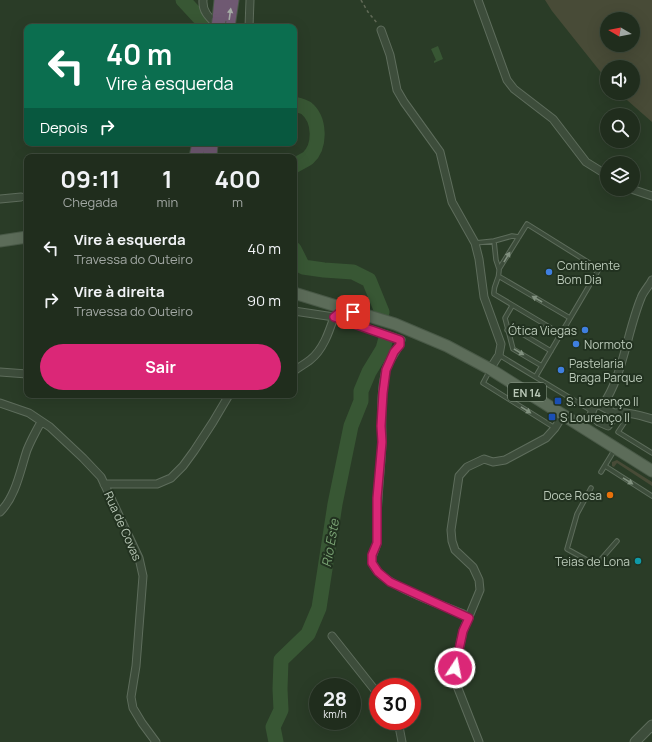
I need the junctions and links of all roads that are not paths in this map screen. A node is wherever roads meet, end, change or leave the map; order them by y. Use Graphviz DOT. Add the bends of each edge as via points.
graph roads {
  1 [pos="203,0"];
  2 [pos="221,0"];
  3 [pos="232,0"];
  4 [pos="250,0"];
  5 [pos="479,1"];
  6 [pos="220,24"];
  7 [pos="221,24"];
  8 [pos="221,24"];
  9 [pos="249,24"];
  10 [pos="381,30"];
  11 [pos="600,171"];
  12 [pos="640,192"];
  13 [pos="652,196"];
  14 [pos="21,197"];
  15 [pos="0,199"];
  16 [pos="24,237"];
  17 [pos="519,237"];
  18 [pos="0,241"];
  19 [pos="494,242"];
  20 [pos="475,243"];
  21 [pos="500,269"];
  22 [pos="500,277"];
  23 [pos="652,281"];
  24 [pos="297,294"];
  25 [pos="512,306"];
  26 [pos="344,309"];
  27 [pos="297,311"];
  28 [pos="334,317"];
  29 [pos="570,318"];
  30 [pos="507,330"];
  31 [pos="561,334"];
  32 [pos="551,351"];
  33 [pos="499,355"];
  34 [pos="542,366"];
  35 [pos="297,369"];
  36 [pos="490,369"];
  37 [pos="0,372"];
  38 [pos="24,374"];
  39 [pos="536,376"];
  40 [pos="227,398"];
  41 [pos="0,403"];
  42 [pos="602,406"];
  43 [pos="592,411"];
  44 [pos="614,413"];
  45 [pos="631,413"];
  46 [pos="563,415"];
  47 [pos="652,419"];
  48 [pos="41,422"];
  49 [pos="599,422"];
  50 [pos="555,428"];
  51 [pos="592,433"];
  52 [pos="616,448"];
  53 [pos="652,453"];
  54 [pos="605,466"];
  55 [pos="652,470"];
  56 [pos="601,472"];
  57 [pos="104,484"];
  58 [pos="591,488"];
  59 [pos="652,496"];
  60 [pos="0,512"];
  61 [pos="617,541"];
  62 [pos="469,618"];
  63 [pos="332,636"];
  64 [pos="369,683"];
  65 [pos="652,725"];
  66 [pos="400,730"];
  67 [pos="156,742"];
  68 [pos="402,742"];
  69 [pos="479,742"];
  70 [pos="635,742"];
  1 -- 6 [label="street" via="205,13"];
  2 -- 7 [label="highway"];
  8 -- 3 [label="highway, one-way"];
  4 -- 9 [label="street"];
  5 -- 11 [label="street" via="507,80 514,89 553,119 586,162"];
  10 -- 20 [label="street" via="398,90 440,152 452,202"];
  12 -- 13 [label="street"];
  14 -- 15 [label="street"];
  16 -- 18 [label="main road"];
  17 -- 19 [label="lane" via="512,236"];
  21 -- 17 [label="lane, one-way"];
  17 -- 29 [label="lane" via="527,224 599,269"];
  19 -- 20 [label="lane"];
  19 -- 21 [label="lane"];
  20 -- 33 [label="street" via="484,297 500,344"];
  21 -- 22 [label="lane"];
  22 -- 25 [label="lane" via="493,288 494,294"];
  29 -- 22 [label="lane, one-way"];
  23 -- 42 [label="street" via="641,297 609,397"];
  24 -- 26 [label="main road, EN 14"];
  25 -- 30 [label="lane" via="505,318"];
  25 -- 31 [label="lane"];
  26 -- 28 [label="street"];
  26 -- 36 [label="main road, EN 14" via="395,324 447,346"];
  27 -- 28 [label="street"];
  28 -- 35 [label="street" via="321,348 312,359"];
  28 -- 62 [label="street" via="400,340 400,345 386,370 383,393 377,543 372,563 390,582"];
  29 -- 31 [label="lane"];
  30 -- 32 [label="lane" via="514,329"];
  30 -- 34 [label="lane, one-way" via="513,349"];
  31 -- 32 [label="lane"];
  32 -- 34 [label="lane"];
  33 -- 36 [label="street"];
  33 -- 39 [label="lane"];
  34 -- 39 [label="lane"];
  36 -- 46 [label="main road, EN 14"];
  36 -- 50 [label="lane, one-way" via="483,383"];
  37 -- 38 [label="street"];
  39 -- 43 [label="lane"];
  40 -- 57 [label="street" via="194,451 171,478 157,484"];
  41 -- 48 [label="street, Rua de Covas"];
  42 -- 43 [label="street" via="595,406"];
  42 -- 44 [label="street"];
  43 -- 49 [label="street" via="591,416"];
  44 -- 45 [label="street"];
  44 -- 49 [label="street" via="608,426"];
  45 -- 47 [label="street"];
  45 -- 53 [label="lane" via="618,432"];
  46 -- 50 [label="street"];
  46 -- 51 [label="main road, EN 14"];
  48 -- 57 [label="street, Rua de Covas" via="50,427 83,458 101,477"];
  48 -- 60 [label="street" via="33,434 8,505"];
  49 -- 51 [label="street"];
  50 -- 62 [label="street" via="546,438 510,458 498,462 484,459 467,467 459,476 451,530 452,541 455,550 473,567 480,590"];
  51 -- 52 [label="main road, EN 14"];
  52 -- 54 [label="lane"];
  52 -- 55 [label="main road, EN 14"];
  54 -- 56 [label="lane"];
  54 -- 59 [label="lane, one-way"];
  57 -- 67 [label="street, Rua de Covas" via="139,558 143,576 131,697 133,708"];
  58 -- 61 [label="lane" via="577,514 567,549 596,565"];
  62 -- 69 [label="street" via="463,631 455,668 457,686"];
  63 -- 64 [label="street"];
  65 -- 70 [label="street"];
  66 -- 68 [label="street"];
}
